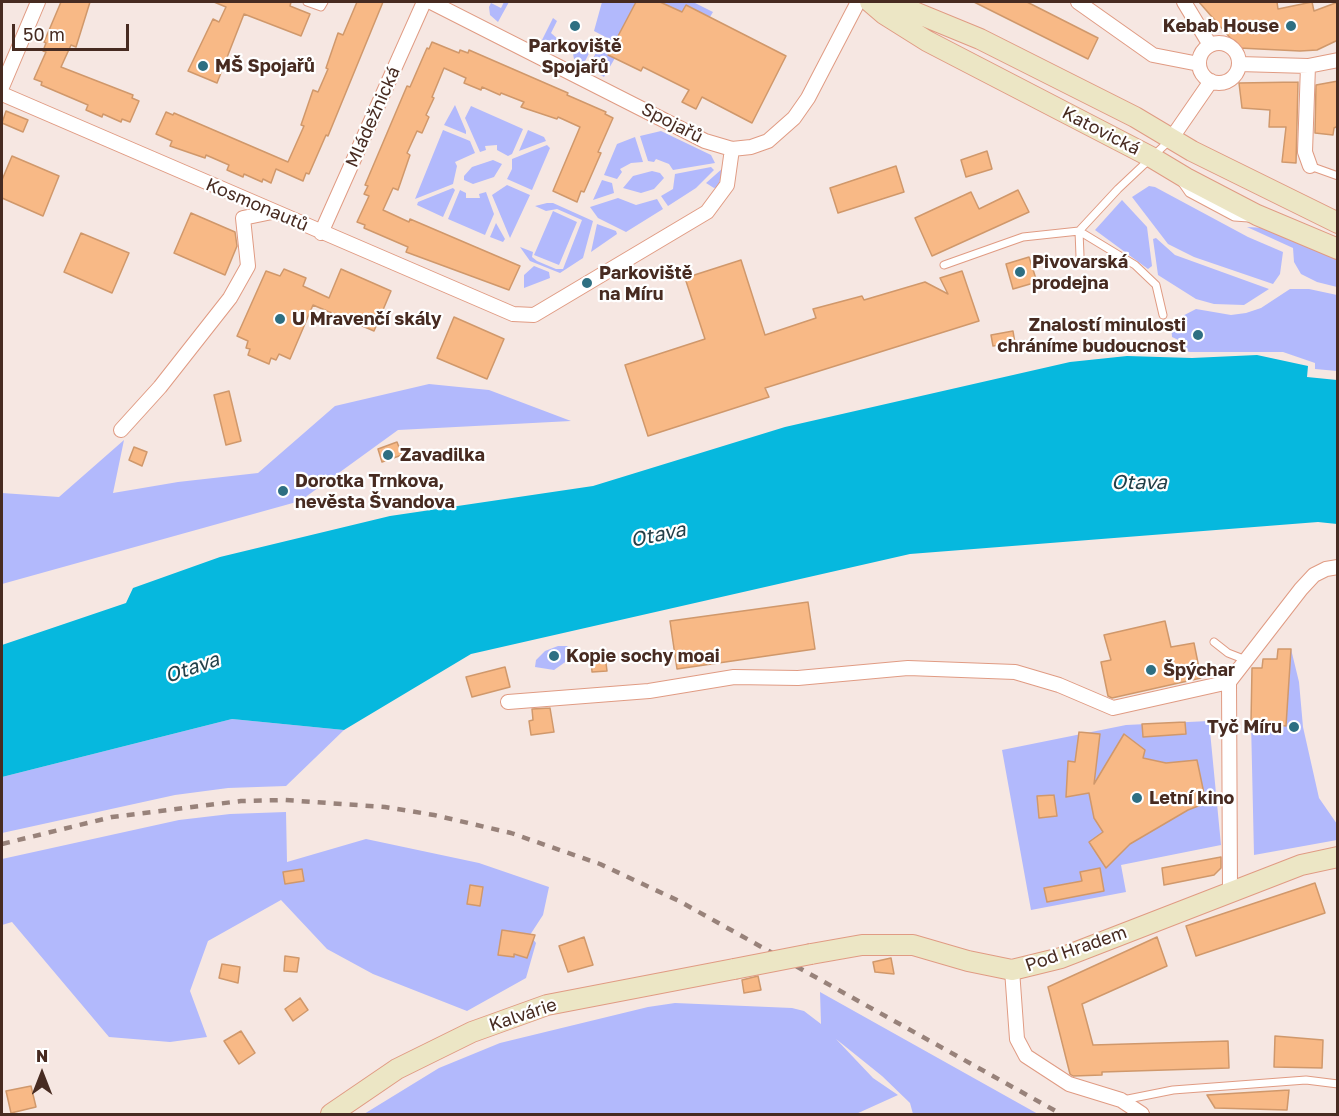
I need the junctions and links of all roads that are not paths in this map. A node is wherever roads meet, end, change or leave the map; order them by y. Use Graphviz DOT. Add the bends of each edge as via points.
graph roads {
  1 [pos="38,2"];
  2 [pos="308,2"];
  3 [pos="324,2"];
  4 [pos="424,2"];
  5 [pos="430,2"];
  6 [pos="858,2"];
  7 [pos="870,2"];
  8 [pos="890,2"];
  9 [pos="1078,2"];
  10 [pos="1184,2"];
  11 [pos="1090,7"];
  12 [pos="1210,45"];
  13 [pos="1338,60"];
  14 [pos="1199,64"];
  15 [pos="1239,64"];
  16 [pos="1308,66"];
  17 [pos="1210,81"];
  18 [pos="2,87"];
  19 [pos="2,94"];
  20 [pos="1171,139"];
  21 [pos="732,149"];
  22 [pos="1151,157"];
  23 [pos="1310,166"];
  24 [pos="1338,176"];
  25 [pos="272,212"];
  26 [pos="1338,223"];
  27 [pos="1079,231"];
  28 [pos="321,233"];
  29 [pos="1338,249"];
  30 [pos="1080,256"];
  31 [pos="944,265"];
  32 [pos="1162,315"];
  33 [pos="121,430"];
  34 [pos="1338,567"];
  35 [pos="1214,642"];
  36 [pos="1246,660"];
  37 [pos="1229,681"];
  38 [pos="508,702"];
  39 [pos="1338,857"];
  40 [pos="1230,891"];
  41 [pos="734,969"];
  42 [pos="1012,970"];
  43 [pos="1338,1084"];
  44 [pos="1121,1100"];
  45 [pos="331,1114"];
  46 [pos="1142,1114"];
  1 -- 18 [label="street"];
  2 -- 3 [label="lane" via="321,7"];
  4 -- 28 [label="street, Mládežnická"];
  5 -- 21 [label="street, Spojařů" via="705,141"];
  6 -- 21 [label="street, Spojařů" via="794,117 768,141"];
  7 -- 22 [label="street, Katovická" via="927,41"];
  8 -- 20 [label="street, Katovická" via="980,39"];
  9 -- 11 [label="street"];
  10 -- 12 [label="street"];
  11 -- 14 [label="street" via="1153,54"];
  12 -- 14 [label="street"];
  12 -- 15 [label="street" via="1227,45 1238,56"];
  13 -- 16 [label="street"];
  14 -- 17 [label="street"];
  15 -- 16 [label="street"];
  15 -- 17 [label="street" via="1229,80"];
  16 -- 23 [label="street" via="1305,152"];
  17 -- 20 [label="street"];
  19 -- 25 [label="street, Kosmonautů"];
  20 -- 22 [label="lane"];
  20 -- 26 [label="street, Katovická"];
  21 -- 28 [label="street, Kosmonautů" via="727,185 707,212 534,315 513,314"];
  22 -- 27 [label="lane"];
  22 -- 29 [label="street, Katovická" via="1267,219"];
  23 -- 24 [label="lane"];
  25 -- 28 [label="street, Kosmonautů"];
  25 -- 33 [label="street" via="243,218 248,266 230,298"];
  27 -- 30 [label="lane"];
  27 -- 31 [label="lane" via="1023,237"];
  27 -- 32 [label="lane" via="1135,265 1156,285"];
  34 -- 36 [label="street" via="1314,575"];
  35 -- 36 [label="lane"];
  36 -- 37 [label="street"];
  37 -- 38 [label="street" via="1113,708 1015,672 908,668 798,678 735,677 649,691"];
  37 -- 40 [label="street"];
  39 -- 40 [label="street, Pod Hradem" via="1301,865"];
  40 -- 42 [label="street, Pod Hradem" via="1061,958"];
  41 -- 42 [label="street, Pod Hradem, bridge" via="862,945 913,945"];
  41 -- 45 [label="street, Kalvárie" via="547,1005 472,1032 397,1070"];
  42 -- 44 [label="street" via="1017,1039 1026,1056 1068,1084"];
  43 -- 44 [label="lane" via="1306,1080 1184,1089"];
  44 -- 46 [label="street"];
}
